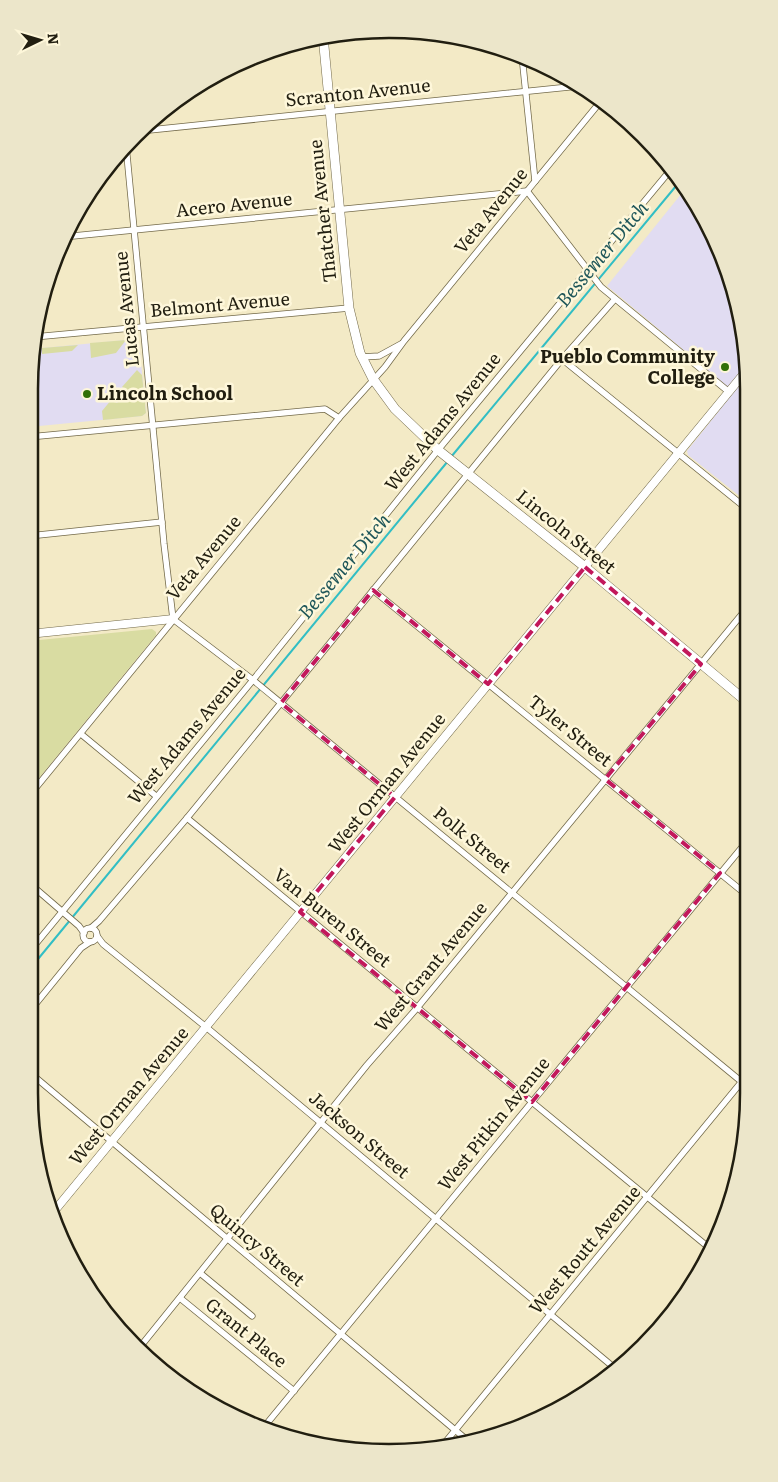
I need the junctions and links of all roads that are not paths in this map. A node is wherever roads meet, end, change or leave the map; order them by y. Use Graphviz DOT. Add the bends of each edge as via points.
graph roads {
  1 [pos="324,44"];
  2 [pos="523,64"];
  3 [pos="568,87"];
  4 [pos="526,92"];
  5 [pos="597,106"];
  6 [pos="329,111"];
  7 [pos="152,130"];
  8 [pos="127,155"];
  9 [pos="668,174"];
  10 [pos="535,181"];
  11 [pos="527,191"];
  12 [pos="339,209"];
  13 [pos="134,230"];
  14 [pos="73,236"];
  15 [pos="588,269"];
  16 [pos="615,299"];
  17 [pos="349,308"];
  18 [pos="144,328"];
  19 [pos="42,336"];
  20 [pos="404,341"];
  21 [pos="362,357"];
  22 [pos="562,360"];
  23 [pos="740,378"];
  24 [pos="373,379"];
  25 [pos="729,392"];
  26 [pos="340,418"];
  27 [pos="153,425"];
  28 [pos="38,436"];
  29 [pos="441,453"];
  30 [pos="678,453"];
  31 [pos="466,472"];
  32 [pos="740,503"];
  33 [pos="162,522"];
  34 [pos="38,535"];
  35 [pos="585,567"];
  36 [pos="373,590"];
  37 [pos="740,617"];
  38 [pos="174,619"];
  39 [pos="38,633"];
  40 [pos="701,664"];
  41 [pos="253,680"];
  42 [pos="488,684"];
  43 [pos="740,696"];
  44 [pos="281,703"];
  45 [pos="81,734"];
  46 [pos="605,779"];
  47 [pos="38,785"];
  48 [pos="156,796"];
  49 [pos="395,797"];
  50 [pos="187,818"];
  51 [pos="740,849"];
  52 [pos="720,873"];
  53 [pos="740,889"];
  54 [pos="38,891"];
  55 [pos="512,893"];
  56 [pos="300,912"];
  57 [pos="65,914"];
  58 [pos="90,934"];
  59 [pos="38,942"];
  60 [pos="627,987"];
  61 [pos="38,1001"];
  62 [pos="417,1008"];
  63 [pos="206,1027"];
  64 [pos="740,1079"];
  65 [pos="38,1080"];
  66 [pos="740,1083"];
  67 [pos="532,1102"];
  68 [pos="321,1123"];
  69 [pos="111,1141"];
  70 [pos="648,1197"];
  71 [pos="57,1208"];
  72 [pos="435,1219"];
  73 [pos="227,1238"];
  74 [pos="706,1245"];
  75 [pos="200,1273"];
  76 [pos="180,1298"];
  77 [pos="551,1315"];
  78 [pos="252,1316"];
  79 [pos="341,1334"];
  80 [pos="142,1344"];
  81 [pos="611,1365"];
  82 [pos="294,1391"];
  83 [pos="267,1423"];
  84 [pos="456,1430"];
  85 [pos="463,1437"];
  86 [pos="448,1439"];
  1 -- 6 [label="main road, Thatcher Avenue"];
  2 -- 4 [label="street"];
  3 -- 4 [label="street, Scranton Avenue"];
  4 -- 6 [label="street, Scranton Avenue"];
  4 -- 10 [label="street"];
  5 -- 10 [label="street, Veta Avenue"];
  6 -- 7 [label="street, Scranton Avenue"];
  6 -- 12 [label="main road, Thatcher Avenue"];
  8 -- 13 [label="street, Lucas Avenue"];
  9 -- 15 [label="street, West Adams Avenue"];
  10 -- 11 [label="street, Veta Avenue"];
  11 -- 12 [label="street, Acero Avenue"];
  11 -- 15 [label="street"];
  11 -- 20 [label="street, Veta Avenue"];
  12 -- 13 [label="street, Acero Avenue"];
  12 -- 17 [label="main road, Thatcher Avenue"];
  13 -- 14 [label="street, Acero Avenue"];
  13 -- 18 [label="street, Lucas Avenue"];
  15 -- 16 [label="street"];
  15 -- 29 [label="street, West Adams Avenue"];
  16 -- 22 [label="street"];
  16 -- 25 [label="street"];
  17 -- 18 [label="street, Belmont Avenue"];
  17 -- 21 [label="main road, Thatcher Avenue"];
  18 -- 19 [label="street, Belmont Avenue"];
  18 -- 27 [label="street, Lucas Avenue"];
  20 -- 21 [label="street, Veta Avenue" via="379,356"];
  20 -- 24 [label="street, Veta Avenue"];
  21 -- 24 [label="main road, Thatcher Avenue"];
  22 -- 30 [label="street"];
  22 -- 31 [label="street"];
  23 -- 25 [label="street, West Orman Avenue"];
  24 -- 26 [label="street, Veta Avenue"];
  24 -- 29 [label="main road, Lincoln Street" via="395,409"];
  25 -- 30 [label="street, West Orman Avenue"];
  26 -- 27 [label="street" via="325,408"];
  26 -- 38 [label="street, Veta Avenue"];
  27 -- 28 [label="street"];
  27 -- 33 [label="street, Lucas Avenue"];
  29 -- 31 [label="main road, Lincoln Street"];
  29 -- 41 [label="street, West Adams Avenue"];
  30 -- 32 [label="street"];
  30 -- 35 [label="street, West Orman Avenue"];
  31 -- 35 [label="main road, Lincoln Street"];
  31 -- 36 [label="street"];
  33 -- 34 [label="street"];
  33 -- 38 [label="street, Lucas Avenue"];
  35 -- 40 [label="main road, Lincoln Street"];
  35 -- 42 [label="street, West Orman Avenue"];
  36 -- 42 [label="street, Tyler Street"];
  36 -- 44 [label="street"];
  37 -- 40 [label="street, West Grant Avenue"];
  38 -- 39 [label="street"];
  38 -- 41 [label="street, Polk Street"];
  38 -- 45 [label="street, Veta Avenue"];
  40 -- 43 [label="main road, Lincoln Street"];
  40 -- 46 [label="street, West Grant Avenue"];
  41 -- 44 [label="street, Polk Street"];
  41 -- 48 [label="street, West Adams Avenue"];
  42 -- 46 [label="street, Tyler Street"];
  42 -- 49 [label="street, West Orman Avenue"];
  44 -- 49 [label="street, Polk Street"];
  44 -- 50 [label="street"];
  45 -- 47 [label="street, Veta Avenue"];
  45 -- 48 [label="street"];
  46 -- 52 [label="street, Tyler Street"];
  46 -- 55 [label="street, West Grant Avenue"];
  48 -- 57 [label="street, West Adams Avenue"];
  49 -- 55 [label="street, Polk Street"];
  49 -- 56 [label="street, West Orman Avenue"];
  50 -- 56 [label="street, Van Buren Street"];
  50 -- 58 [label="street"];
  51 -- 52 [label="street, West Pitkin Avenue"];
  52 -- 53 [label="street, Tyler Street"];
  52 -- 60 [label="street, West Pitkin Avenue"];
  54 -- 57 [label="street, Jackson Street"];
  55 -- 60 [label="street, Polk Street"];
  55 -- 62 [label="street, West Grant Avenue"];
  56 -- 62 [label="street, Van Buren Street"];
  56 -- 63 [label="street, West Orman Avenue"];
  57 -- 58 [label="street, Jackson Street"];
  57 -- 59 [label="street, West Adams Avenue"];
  58 -- 61 [label="street"];
  58 -- 63 [label="street, Jackson Street"];
  60 -- 64 [label="street, Polk Street"];
  60 -- 67 [label="street, West Pitkin Avenue"];
  62 -- 67 [label="street, Van Buren Street"];
  62 -- 68 [label="street, West Grant Avenue"];
  63 -- 68 [label="street, Jackson Street"];
  63 -- 69 [label="street, West Orman Avenue"];
  65 -- 69 [label="street, Quincy Street"];
  66 -- 70 [label="street, West Routt Avenue"];
  67 -- 70 [label="street, Van Buren Street"];
  67 -- 72 [label="street, West Pitkin Avenue"];
  68 -- 72 [label="street, Jackson Street"];
  68 -- 73 [label="street, West Grant Avenue"];
  69 -- 71 [label="street, West Orman Avenue"];
  69 -- 73 [label="street, Quincy Street"];
  70 -- 74 [label="street, Van Buren Street"];
  70 -- 77 [label="street, West Routt Avenue"];
  72 -- 77 [label="street, Jackson Street"];
  72 -- 79 [label="street, West Pitkin Avenue"];
  73 -- 75 [label="street, West Grant Avenue"];
  73 -- 79 [label="street, Quincy Street"];
  75 -- 76 [label="street, West Grant Avenue"];
  75 -- 78 [label="street"];
  76 -- 80 [label="street, West Grant Avenue"];
  76 -- 82 [label="street, Grant Place"];
  77 -- 81 [label="street, Jackson Street"];
  77 -- 84 [label="street, West Routt Avenue"];
  79 -- 82 [label="street, West Pitkin Avenue"];
  79 -- 84 [label="street, Quincy Street"];
  82 -- 83 [label="street, West Pitkin Avenue"];
  84 -- 85 [label="street, Quincy Street"];
  84 -- 86 [label="street, West Routt Avenue"];
}
